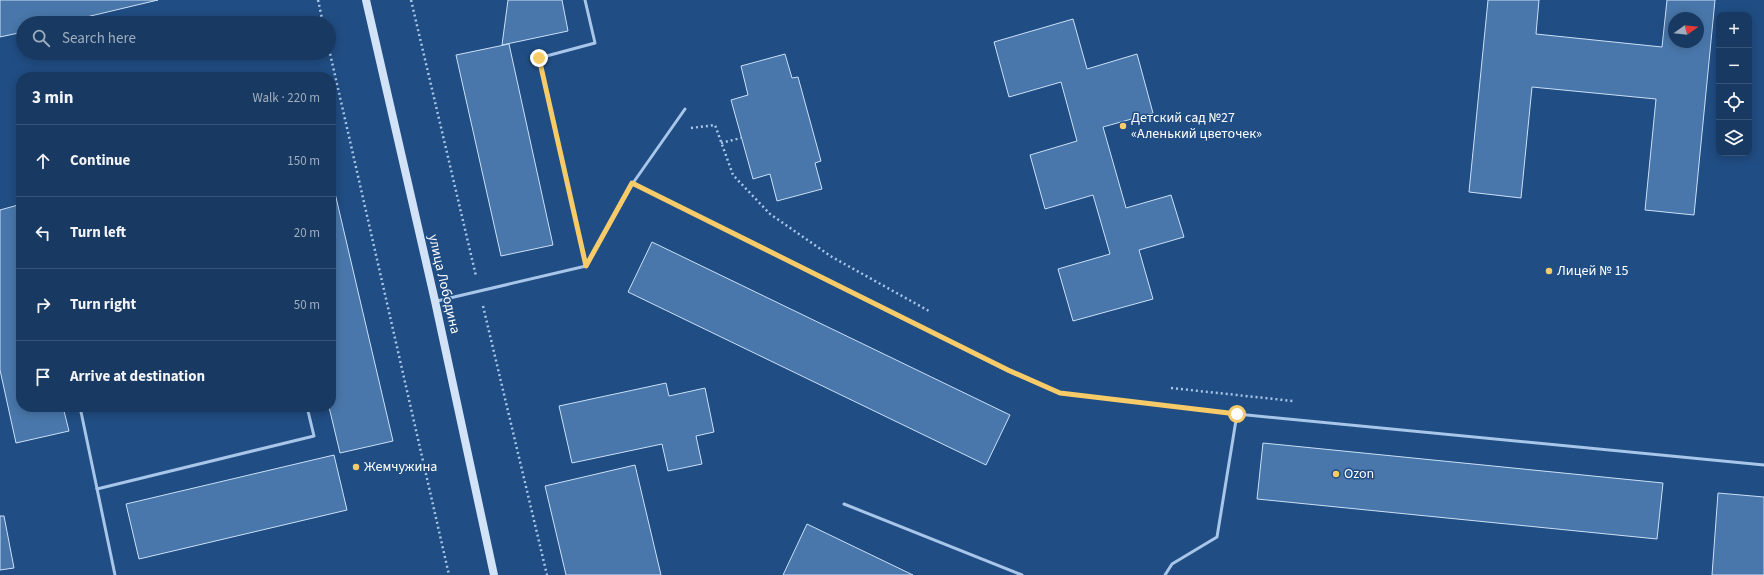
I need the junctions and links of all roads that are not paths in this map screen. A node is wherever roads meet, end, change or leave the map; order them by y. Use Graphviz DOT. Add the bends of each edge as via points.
graph roads {
  1 [pos="366,0"];
  2 [pos="585,0"];
  3 [pos="685,109"];
  4 [pos="632,183"];
  5 [pos="586,266"];
  6 [pos="435,301"];
  7 [pos="81,412"];
  8 [pos="308,412"];
  9 [pos="1237,414"];
  10 [pos="1764,465"];
  11 [pos="97,489"];
  12 [pos="844,504"];
  13 [pos="115,575"];
  14 [pos="494,575"];
  15 [pos="1022,575"];
  16 [pos="1165,575"];
  1 -- 6 [label="street, улица Лободина"];
  2 -- 5 [label="lane" via="594,43 539,58"];
  3 -- 4 [label="lane"];
  4 -- 5 [label="lane"];
  4 -- 9 [label="lane" via="1008,370 1060,393"];
  5 -- 6 [label="lane"];
  6 -- 14 [label="street, улица Лободина"];
  7 -- 11 [label="lane"];
  8 -- 11 [label="lane" via="314,436"];
  9 -- 10 [label="lane"];
  9 -- 16 [label="lane" via="1217,536 1172,564"];
  11 -- 13 [label="lane"];
  12 -- 15 [label="lane"];
}
